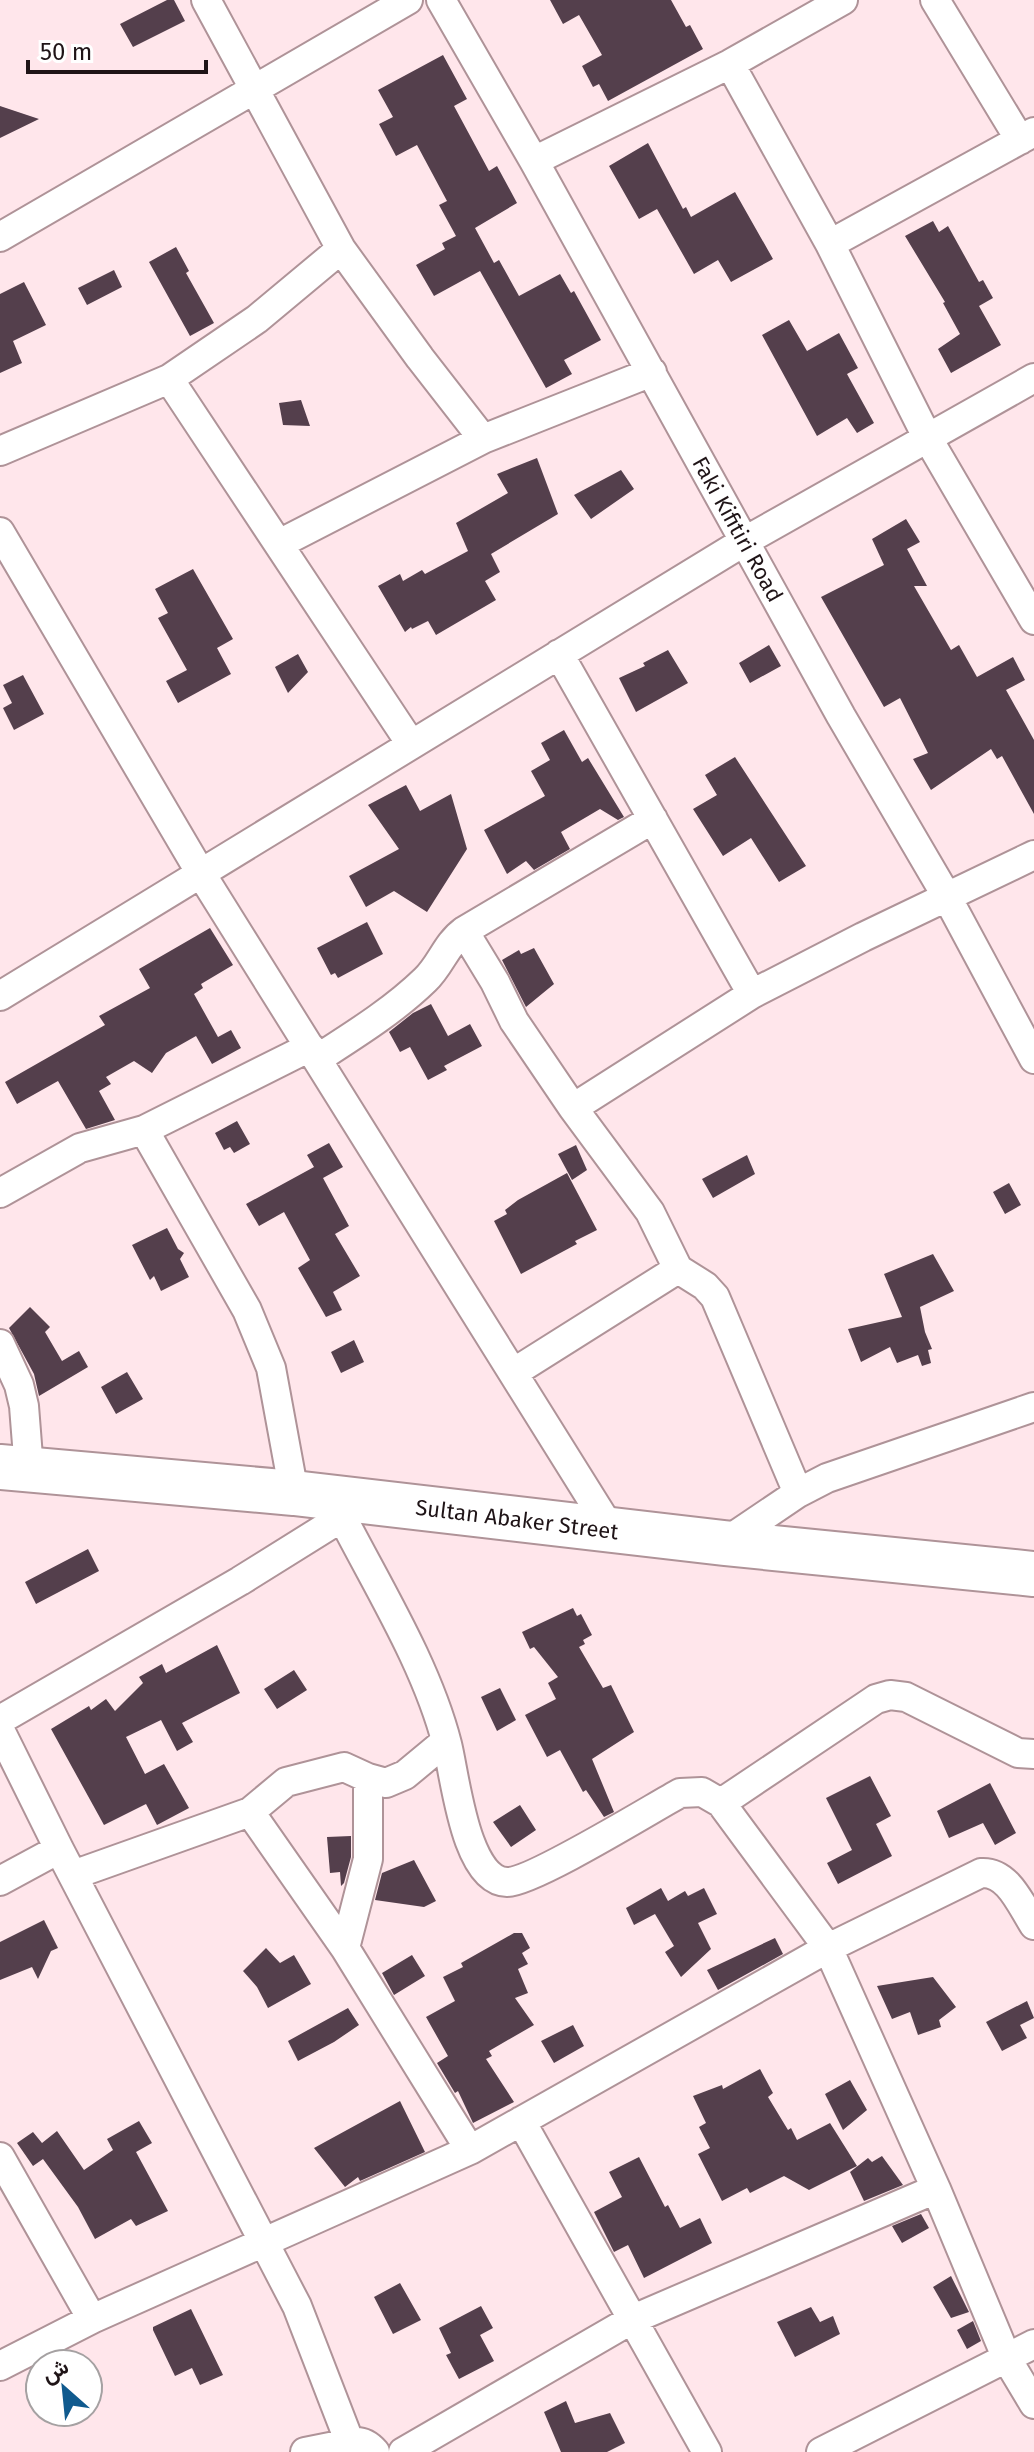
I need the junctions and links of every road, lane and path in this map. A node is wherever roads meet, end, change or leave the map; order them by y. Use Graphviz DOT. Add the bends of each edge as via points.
graph roads {
  1 [pos="206,0"];
  2 [pos="408,0"];
  3 [pos="441,0"];
  4 [pos="843,0"];
  5 [pos="935,0"];
  6 [pos="730,64"];
  7 [pos="255,88"];
  8 [pos="1027,136"];
  9 [pos="534,161"];
  10 [pos="0,237"];
  11 [pos="830,244"];
  12 [pos="341,249"];
  13 [pos="652,372"];
  14 [pos="1034,378"];
  15 [pos="169,379"];
  16 [pos="927,437"];
  17 [pos="483,439"];
  18 [pos="0,451"];
  19 [pos="0,532"];
  20 [pos="745,541"];
  21 [pos="279,544"];
  22 [pos="1031,609"];
  23 [pos="559,654"];
  24 [pos="411,744"];
  25 [pos="653,819"];
  26 [pos="1034,855"];
  27 [pos="200,872"];
  28 [pos="947,897"];
  29 [pos="464,931"];
  30 [pos="752,994"];
  31 [pos="0,996"];
  32 [pos="314,1053"];
  33 [pos="1034,1059"];
  34 [pos="573,1108"];
  35 [pos="144,1130"];
  36 [pos="0,1193"];
  37 [pos="678,1269"];
  38 [pos="0,1344"];
  39 [pos="513,1373"];
  40 [pos="1034,1407"];
  41 [pos="14,1468"];
  42 [pos="294,1493"];
  43 [pos="798,1493"];
  44 [pos="355,1509"];
  45 [pos="611,1530"];
  46 [pos="724,1543"];
  47 [pos="1034,1574"];
  48 [pos="0,1720"];
  49 [pos="0,1730"];
  50 [pos="446,1741"];
  51 [pos="1034,1754"];
  52 [pos="368,1778"];
  53 [pos="721,1803"];
  54 [pos="250,1812"];
  55 [pos="59,1849"];
  56 [pos="73,1875"];
  57 [pos="0,1881"];
  58 [pos="1034,1925"];
  59 [pos="345,1948"];
  60 [pos="828,1948"];
  61 [pos="521,2121"];
  62 [pos="470,2150"];
  63 [pos="0,2157"];
  64 [pos="936,2189"];
  65 [pos="265,2241"];
  66 [pos="92,2319"];
  67 [pos="631,2320"];
  68 [pos="1034,2344"];
  69 [pos="1007,2359"];
  70 [pos="0,2366"];
  71 [pos="1034,2404"];
  72 [pos="362,2447"];
  73 [pos="305,2452"];
  74 [pos="403,2452"];
  75 [pos="707,2452"];
  76 [pos="821,2452"];
  1 -- 7 [label="street"];
  2 -- 7 [label="street"];
  3 -- 9 [label="street, Faki Kifitiri Road"];
  4 -- 6 [label="street"];
  5 -- 8 [label="street"];
  6 -- 9 [label="street"];
  6 -- 11 [label="street"];
  7 -- 10 [label="street"];
  7 -- 12 [label="street"];
  8 -- 11 [label="street"];
  9 -- 13 [label="street, Faki Kifitiri Road"];
  11 -- 16 [label="street"];
  12 -- 15 [label="street" via="257,319"];
  12 -- 17 [label="street"];
  13 -- 17 [label="street"];
  13 -- 20 [label="street, Faki Kifitiri Road"];
  14 -- 16 [label="street"];
  15 -- 18 [label="street"];
  15 -- 21 [label="street"];
  16 -- 20 [label="street"];
  16 -- 22 [label="street"];
  17 -- 21 [label="street"];
  19 -- 27 [label="street"];
  20 -- 23 [label="street"];
  20 -- 28 [label="street, Faki Kifitiri Road"];
  21 -- 24 [label="street"];
  23 -- 24 [label="street"];
  23 -- 25 [label="street"];
  24 -- 27 [label="street"];
  25 -- 29 [label="street"];
  25 -- 30 [label="street"];
  26 -- 28 [label="street"];
  27 -- 31 [label="street"];
  27 -- 32 [label="street"];
  28 -- 30 [label="street"];
  28 -- 33 [label="street, Faki Kifitiri Road"];
  29 -- 32 [label="street" via="424,982 375,1021"];
  29 -- 34 [label="street" via="514,1021"];
  30 -- 34 [label="street"];
  32 -- 35 [label="street"];
  32 -- 39 [label="street"];
  34 -- 37 [label="street" via="650,1212"];
  35 -- 36 [label="street" via="80,1148"];
  35 -- 42 [label="street" via="261,1339"];
  37 -- 39 [label="street"];
  37 -- 43 [label="street" via="705,1286 721,1308"];
  38 -- 41 [label="street" via="24,1406"];
  39 -- 45 [label="street"];
  40 -- 43 [label="street" via="827,1478"];
  41 -- 42 [label="highway, Sultan Abaker Street"];
  42 -- 44 [label="highway, Sultan Abaker Street"];
  43 -- 46 [label="street"];
  44 -- 45 [label="highway, Sultan Abaker Street"];
  44 -- 48 [label="street"];
  44 -- 50 [label="street"];
  45 -- 46 [label="highway, Sultan Abaker Street"];
  46 -- 47 [label="highway, Sultan Abaker Street"];
  49 -- 55 [label="street"];
  50 -- 52 [label="street" via="405,1775 386,1783"];
  50 -- 53 [label="street" via="471,1846 487,1875 506,1882 533,1874 680,1793 702,1792"];
  51 -- 53 [label="street" via="1018,1753 906,1697 890,1695 876,1699"];
  52 -- 54 [label="street" via="344,1767 286,1782"];
  52 -- 59 [label="street" via="368,1859"];
  53 -- 60 [label="street"];
  54 -- 56 [label="street"];
  54 -- 59 [label="street"];
  55 -- 56 [label="street"];
  55 -- 57 [label="street"];
  56 -- 65 [label="street"];
  58 -- 60 [label="street" via="1004,1879 981,1873"];
  59 -- 62 [label="street"];
  60 -- 61 [label="street"];
  60 -- 64 [label="street"];
  61 -- 62 [label="street"];
  61 -- 67 [label="street"];
  62 -- 65 [label="street"];
  63 -- 66 [label="street"];
  64 -- 67 [label="street"];
  64 -- 69 [label="street"];
  65 -- 66 [label="street"];
  65 -- 72 [label="street"];
  66 -- 70 [label="street"];
  67 -- 74 [label="street"];
  67 -- 75 [label="street"];
  68 -- 69 [label="street"];
  69 -- 71 [label="street"];
  69 -- 76 [label="street"];
  72 -- 73 [label="street"];
}
